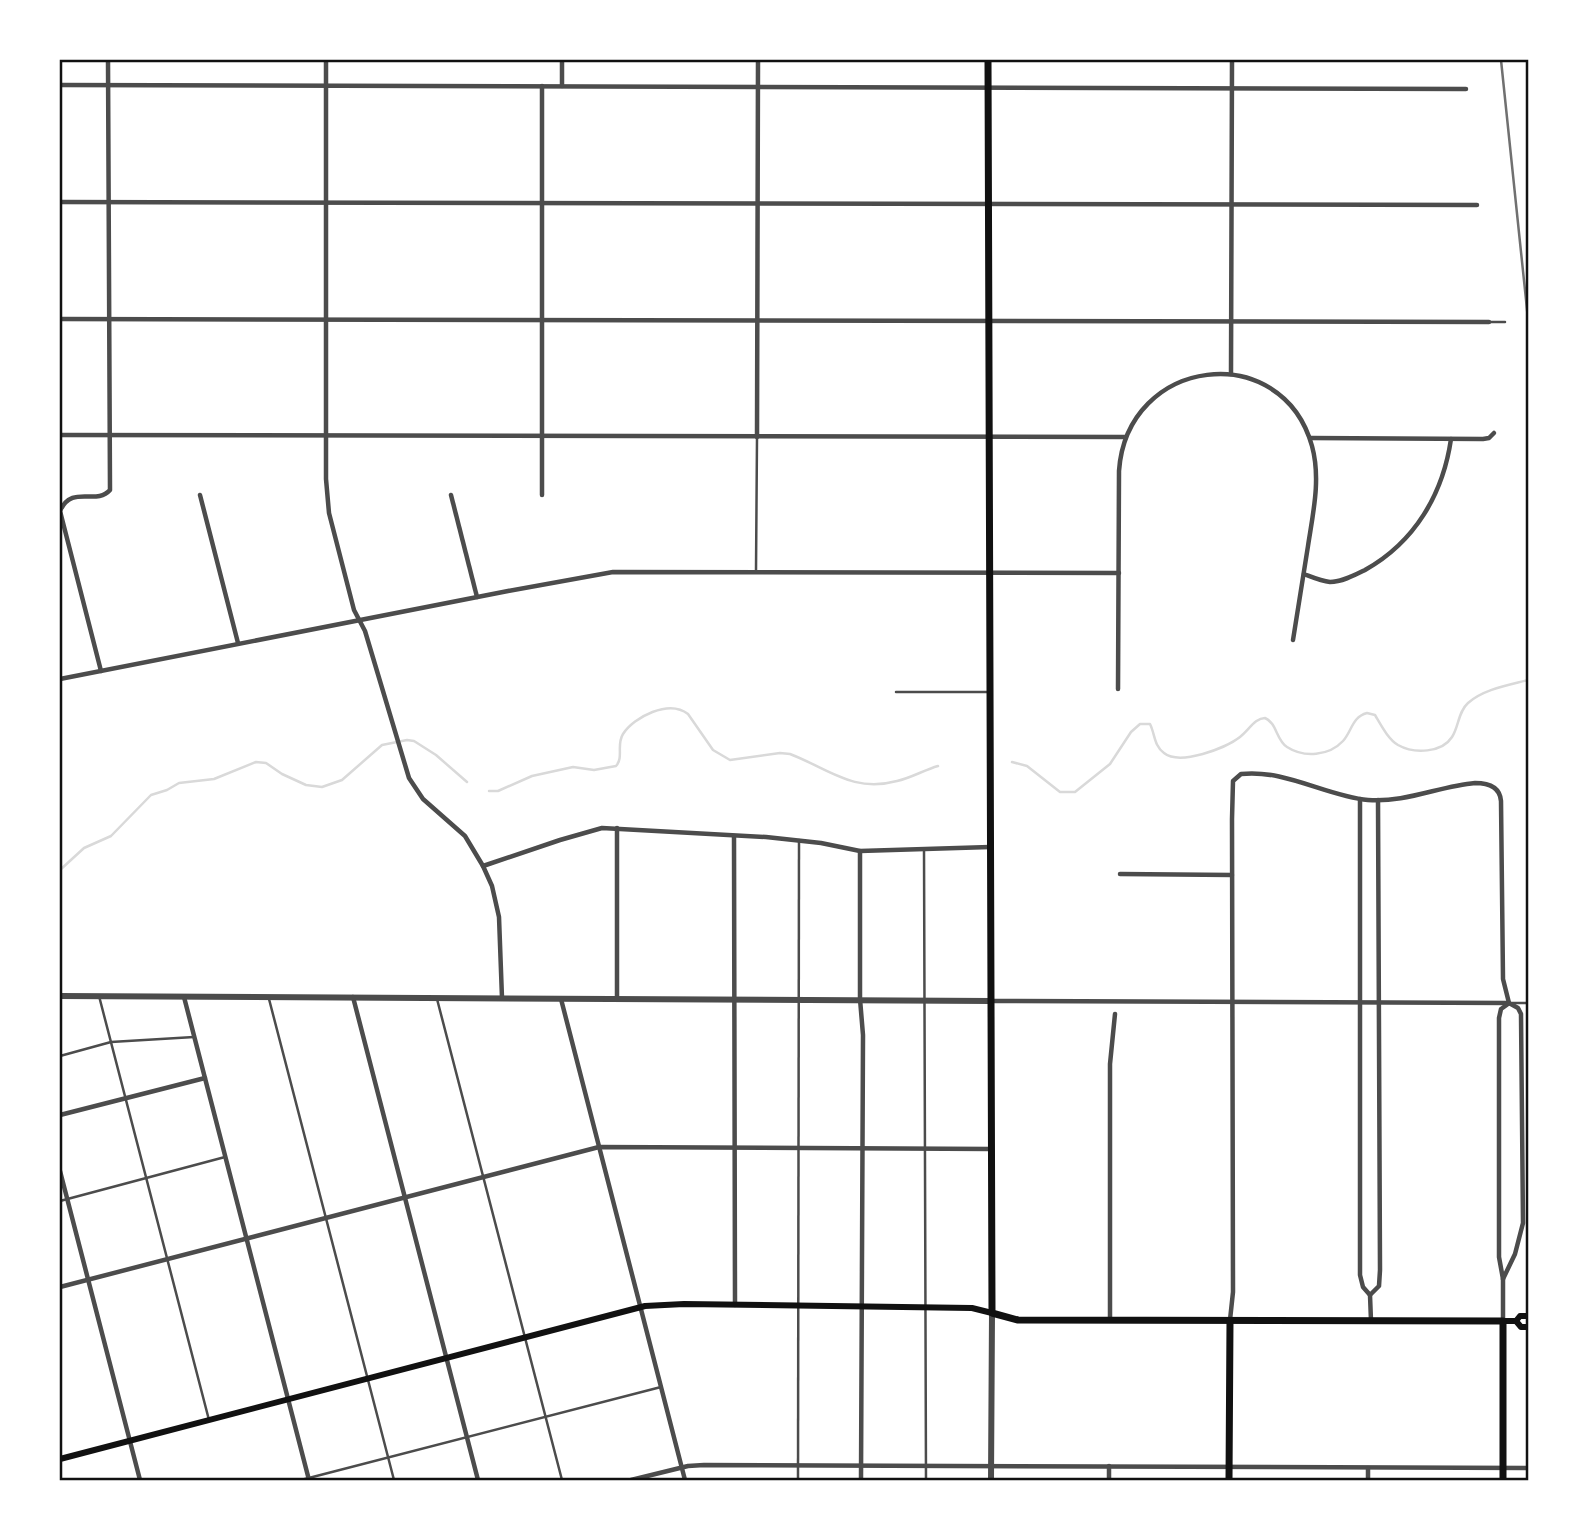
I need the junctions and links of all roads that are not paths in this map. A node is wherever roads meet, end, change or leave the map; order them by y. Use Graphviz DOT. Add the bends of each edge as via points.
graph roads {
  1 [pos="108,60"];
  2 [pos="326,60"];
  3 [pos="562,60"];
  4 [pos="758,60"];
  5 [pos="988,60"];
  6 [pos="1232,60"];
  7 [pos="60,85"];
  8 [pos="108,85"];
  9 [pos="326,86"];
  10 [pos="542,86"];
  11 [pos="562,86"];
  12 [pos="758,87"];
  13 [pos="988,88"];
  14 [pos="1232,88"];
  15 [pos="1465,89"];
  16 [pos="60,202"];
  17 [pos="108,202"];
  18 [pos="325,202"];
  19 [pos="542,203"];
  20 [pos="758,203"];
  21 [pos="988,204"];
  22 [pos="1231,204"];
  23 [pos="1478,205"];
  24 [pos="60,319"];
  25 [pos="108,319"];
  26 [pos="325,320"];
  27 [pos="542,320"];
  28 [pos="757,320"];
  29 [pos="988,321"];
  30 [pos="1231,322"];
  31 [pos="1489,322"];
  32 [pos="1505,322"];
  33 [pos="1231,374"];
  34 [pos="1494,433"];
  35 [pos="60,435"];
  36 [pos="109,435"];
  37 [pos="326,435"];
  38 [pos="542,436"];
  39 [pos="757,437"];
  40 [pos="989,437"];
  41 [pos="1125,438"];
  42 [pos="1310,438"];
  43 [pos="1451,439"];
  44 [pos="200,495"];
  45 [pos="451,495"];
  46 [pos="542,495"];
  47 [pos="756,571"];
  48 [pos="989,572"];
  49 [pos="1119,573"];
  50 [pos="1304,574"];
  51 [pos="477,597"];
  52 [pos="359,620"];
  53 [pos="1293,640"];
  54 [pos="238,643"];
  55 [pos="101,671"];
  56 [pos="60,678"];
  57 [pos="1118,689"];
  58 [pos="990,691"];
  59 [pos="896,692"];
  60 [pos="1360,799"];
  61 [pos="1378,800"];
  62 [pos="617,828"];
  63 [pos="734,835"];
  64 [pos="799,840"];
  65 [pos="990,847"];
  66 [pos="924,849"];
  67 [pos="860,851"];
  68 [pos="484,866"];
  69 [pos="1120,874"];
  70 [pos="1232,875"];
  71 [pos="60,996"];
  72 [pos="98,996"];
  73 [pos="184,996"];
  74 [pos="268,997"];
  75 [pos="353,997"];
  76 [pos="437,998"];
  77 [pos="502,998"];
  78 [pos="561,999"];
  79 [pos="617,999"];
  80 [pos="734,999"];
  81 [pos="798,1000"];
  82 [pos="861,1000"];
  83 [pos="925,1001"];
  84 [pos="991,1001"];
  85 [pos="1233,1002"];
  86 [pos="1359,1003"];
  87 [pos="1379,1003"];
  88 [pos="1509,1003"];
  89 [pos="1528,1003"];
  90 [pos="1115,1014"];
  91 [pos="194,1037"];
  92 [pos="110,1042"];
  93 [pos="60,1056"];
  94 [pos="205,1078"];
  95 [pos="125,1098"];
  96 [pos="60,1115"];
  97 [pos="599,1147"];
  98 [pos="735,1147"];
  99 [pos="798,1148"];
  100 [pos="862,1148"];
  101 [pos="926,1148"];
  102 [pos="991,1149"];
  103 [pos="226,1157"];
  104 [pos="60,1171"];
  105 [pos="483,1177"];
  106 [pos="146,1178"];
  107 [pos="405,1197"];
  108 [pos="67,1199"];
  109 [pos="60,1201"];
  110 [pos="325,1218"];
  111 [pos="246,1238"];
  112 [pos="167,1259"];
  113 [pos="88,1279"];
  114 [pos="1503,1279"];
  115 [pos="60,1287"];
  116 [pos="1370,1295"];
  117 [pos="735,1305"];
  118 [pos="798,1306"];
  119 [pos="862,1306"];
  120 [pos="640,1307"];
  121 [pos="926,1307"];
  122 [pos="992,1313"];
  123 [pos="1528,1316"];
  124 [pos="1110,1320"];
  125 [pos="1230,1321"];
  126 [pos="1371,1321"];
  127 [pos="1503,1321"];
  128 [pos="1516,1321"];
  129 [pos="1528,1327"];
  130 [pos="525,1337"];
  131 [pos="446,1358"];
  132 [pos="367,1379"];
  133 [pos="661,1387"];
  134 [pos="288,1399"];
  135 [pos="546,1417"];
  136 [pos="209,1420"];
  137 [pos="467,1437"];
  138 [pos="130,1441"];
  139 [pos="388,1458"];
  140 [pos="60,1459"];
  141 [pos="798,1466"];
  142 [pos="861,1466"];
  143 [pos="926,1466"];
  144 [pos="1109,1466"];
  145 [pos="991,1467"];
  146 [pos="1230,1467"];
  147 [pos="682,1468"];
  148 [pos="1368,1468"];
  149 [pos="1503,1468"];
  150 [pos="1528,1468"];
  151 [pos="140,1480"];
  152 [pos="302,1480"];
  153 [pos="309,1480"];
  154 [pos="394,1480"];
  155 [pos="478,1480"];
  156 [pos="562,1480"];
  157 [pos="631,1480"];
  158 [pos="685,1480"];
  159 [pos="798,1480"];
  160 [pos="861,1480"];
  161 [pos="926,1480"];
  162 [pos="991,1480"];
  163 [pos="1109,1480"];
  164 [pos="1229,1480"];
  165 [pos="1368,1480"];
  166 [pos="1503,1480"];
  1 -- 8 [label="street"];
  2 -- 9 [label="street"];
  3 -- 11 [label="street"];
  4 -- 12 [label="street"];
  5 -- 13 [label="main road"];
  6 -- 14 [label="street"];
  7 -- 8 [label="street"];
  8 -- 9 [label="street"];
  8 -- 17 [label="street"];
  9 -- 10 [label="street"];
  9 -- 18 [label="street"];
  10 -- 11 [label="street"];
  10 -- 19 [label="street"];
  11 -- 12 [label="street"];
  12 -- 13 [label="street"];
  12 -- 20 [label="street"];
  13 -- 14 [label="street"];
  13 -- 21 [label="main road"];
  14 -- 15 [label="street"];
  14 -- 22 [label="street"];
  16 -- 17 [label="street"];
  17 -- 18 [label="street"];
  17 -- 25 [label="street"];
  18 -- 19 [label="street"];
  18 -- 26 [label="street"];
  19 -- 20 [label="street"];
  19 -- 27 [label="street"];
  20 -- 21 [label="street"];
  20 -- 28 [label="street"];
  21 -- 22 [label="street"];
  21 -- 29 [label="main road"];
  22 -- 23 [label="street"];
  22 -- 30 [label="street"];
  24 -- 25 [label="street"];
  25 -- 26 [label="street"];
  25 -- 36 [label="street"];
  26 -- 27 [label="street"];
  26 -- 37 [label="street"];
  27 -- 28 [label="street"];
  27 -- 38 [label="street"];
  28 -- 29 [label="street"];
  28 -- 39 [label="street"];
  29 -- 30 [label="street"];
  29 -- 40 [label="main road"];
  30 -- 31 [label="street"];
  30 -- 33 [label="street"];
  31 -- 32 [label="lane"];
  33 -- 41 [label="street" via="1197,376 1168,387 1140,411"];
  33 -- 42 [label="street" via="1257,382 1279,396"];
  34 -- 43 [label="street" via="1486,439"];
  35 -- 36 [label="street"];
  36 -- 37 [label="street"];
  36 -- 55 [label="street" via="110,490 102,496 68,499 60,510"];
  37 -- 38 [label="street"];
  37 -- 52 [label="street" via="327,502"];
  38 -- 39 [label="street"];
  38 -- 46 [label="street"];
  39 -- 40 [label="street"];
  39 -- 47 [label="lane"];
  40 -- 41 [label="street"];
  40 -- 48 [label="main road"];
  41 -- 49 [label="street" via="1119,471"];
  42 -- 43 [label="street"];
  42 -- 50 [label="street" via="1317,484"];
  43 -- 50 [label="street" via="1434,498 1399,546 1374,565 1339,580"];
  44 -- 54 [label="street"];
  45 -- 51 [label="street"];
  47 -- 48 [label="street"];
  47 -- 51 [label="street" via="613,572"];
  48 -- 49 [label="street"];
  48 -- 58 [label="main road"];
  49 -- 57 [label="street"];
  50 -- 53 [label="street"];
  51 -- 52 [label="street"];
  52 -- 54 [label="street"];
  52 -- 68 [label="street" via="416,790 465,836"];
  54 -- 55 [label="street"];
  55 -- 56 [label="street"];
  58 -- 59 [label="lane"];
  58 -- 65 [label="main road"];
  60 -- 61 [label="street"];
  60 -- 70 [label="street" via="1273,775 1235,777"];
  60 -- 86 [label="street"];
  61 -- 87 [label="street"];
  61 -- 88 [label="street" via="1475,783 1489,784 1498,791 1503,979"];
  62 -- 63 [label="street"];
  62 -- 68 [label="street" via="588,831"];
  62 -- 79 [label="street"];
  63 -- 64 [label="street"];
  63 -- 80 [label="street"];
  64 -- 67 [label="street"];
  64 -- 81 [label="lane"];
  65 -- 66 [label="street"];
  65 -- 84 [label="main road"];
  66 -- 67 [label="street"];
  66 -- 83 [label="lane"];
  67 -- 82 [label="street"];
  68 -- 77 [label="street" via="499,917"];
  69 -- 70 [label="street"];
  70 -- 85 [label="street"];
  71 -- 72 [label="street"];
  72 -- 73 [label="street"];
  72 -- 92 [label="lane"];
  73 -- 74 [label="street"];
  73 -- 91 [label="street"];
  74 -- 75 [label="street"];
  74 -- 110 [label="lane"];
  75 -- 76 [label="street"];
  75 -- 107 [label="street"];
  76 -- 77 [label="street"];
  76 -- 105 [label="lane"];
  77 -- 78 [label="street"];
  78 -- 79 [label="street"];
  78 -- 97 [label="street"];
  79 -- 80 [label="street"];
  80 -- 81 [label="street"];
  80 -- 98 [label="street"];
  81 -- 82 [label="street"];
  81 -- 99 [label="lane"];
  82 -- 83 [label="street"];
  82 -- 100 [label="street"];
  83 -- 84 [label="street"];
  83 -- 101 [label="lane"];
  84 -- 85 [label="street"];
  84 -- 102 [label="main road"];
  85 -- 86 [label="street"];
  85 -- 125 [label="street"];
  86 -- 87 [label="street"];
  86 -- 116 [label="street" via="1360,1275"];
  87 -- 88 [label="street"];
  87 -- 116 [label="street" via="1380,1270 1379,1286"];
  88 -- 89 [label="lane"];
  88 -- 114 [label="street" via="1499,1018 1499,1257"];
  88 -- 114 [label="street" via="1521,1014 1523,1223"];
  90 -- 124 [label="street" via="1110,1065"];
  91 -- 92 [label="lane"];
  91 -- 94 [label="street"];
  92 -- 93 [label="lane"];
  92 -- 95 [label="lane"];
  94 -- 95 [label="street"];
  94 -- 103 [label="street"];
  95 -- 96 [label="street"];
  95 -- 106 [label="lane"];
  97 -- 98 [label="street"];
  97 -- 105 [label="street"];
  97 -- 120 [label="street"];
  98 -- 99 [label="street"];
  98 -- 117 [label="street"];
  99 -- 100 [label="street"];
  99 -- 118 [label="lane"];
  100 -- 101 [label="street"];
  100 -- 119 [label="street"];
  101 -- 102 [label="street"];
  101 -- 121 [label="lane"];
  102 -- 122 [label="main road"];
  103 -- 106 [label="lane"];
  103 -- 111 [label="street"];
  104 -- 108 [label="street"];
  105 -- 107 [label="street"];
  105 -- 130 [label="lane"];
  106 -- 108 [label="lane"];
  106 -- 112 [label="lane"];
  107 -- 110 [label="street"];
  107 -- 131 [label="street"];
  108 -- 109 [label="lane"];
  108 -- 113 [label="street"];
  110 -- 111 [label="street"];
  110 -- 132 [label="lane"];
  111 -- 112 [label="street"];
  111 -- 134 [label="street"];
  112 -- 113 [label="street"];
  112 -- 136 [label="lane"];
  113 -- 115 [label="street"];
  113 -- 138 [label="street"];
  114 -- 127 [label="street"];
  116 -- 126 [label="street"];
  117 -- 118 [label="main road"];
  117 -- 120 [label="main road"];
  118 -- 119 [label="main road"];
  118 -- 141 [label="lane"];
  119 -- 121 [label="main road"];
  119 -- 142 [label="street"];
  120 -- 130 [label="main road"];
  120 -- 133 [label="street"];
  121 -- 122 [label="main road"];
  121 -- 143 [label="lane"];
  122 -- 124 [label="main road" via="1018,1320"];
  122 -- 145 [label="street"];
  123 -- 128 [label="main road"];
  124 -- 125 [label="main road"];
  125 -- 126 [label="main road"];
  125 -- 146 [label="main road"];
  126 -- 127 [label="main road"];
  127 -- 128 [label="main road"];
  127 -- 149 [label="main road"];
  128 -- 129 [label="main road"];
  130 -- 131 [label="main road"];
  130 -- 135 [label="lane"];
  131 -- 132 [label="main road"];
  131 -- 137 [label="street"];
  132 -- 134 [label="main road"];
  132 -- 139 [label="lane"];
  133 -- 135 [label="lane"];
  133 -- 147 [label="street"];
  134 -- 136 [label="main road"];
  134 -- 153 [label="street"];
  135 -- 137 [label="lane"];
  135 -- 156 [label="lane"];
  136 -- 138 [label="main road"];
  137 -- 139 [label="lane"];
  137 -- 155 [label="street"];
  138 -- 140 [label="main road"];
  138 -- 151 [label="street"];
  139 -- 153 [label="lane"];
  139 -- 154 [label="lane"];
  141 -- 142 [label="street"];
  141 -- 147 [label="street"];
  141 -- 159 [label="lane"];
  142 -- 143 [label="street"];
  142 -- 160 [label="street"];
  143 -- 145 [label="street"];
  143 -- 161 [label="lane"];
  144 -- 145 [label="street"];
  144 -- 146 [label="street"];
  144 -- 163 [label="street"];
  145 -- 162 [label="street"];
  146 -- 148 [label="street"];
  146 -- 164 [label="main road"];
  147 -- 157 [label="street"];
  147 -- 158 [label="street"];
  148 -- 149 [label="street"];
  148 -- 165 [label="street"];
  149 -- 150 [label="street"];
  149 -- 166 [label="main road"];
  152 -- 153 [label="lane"];
}
